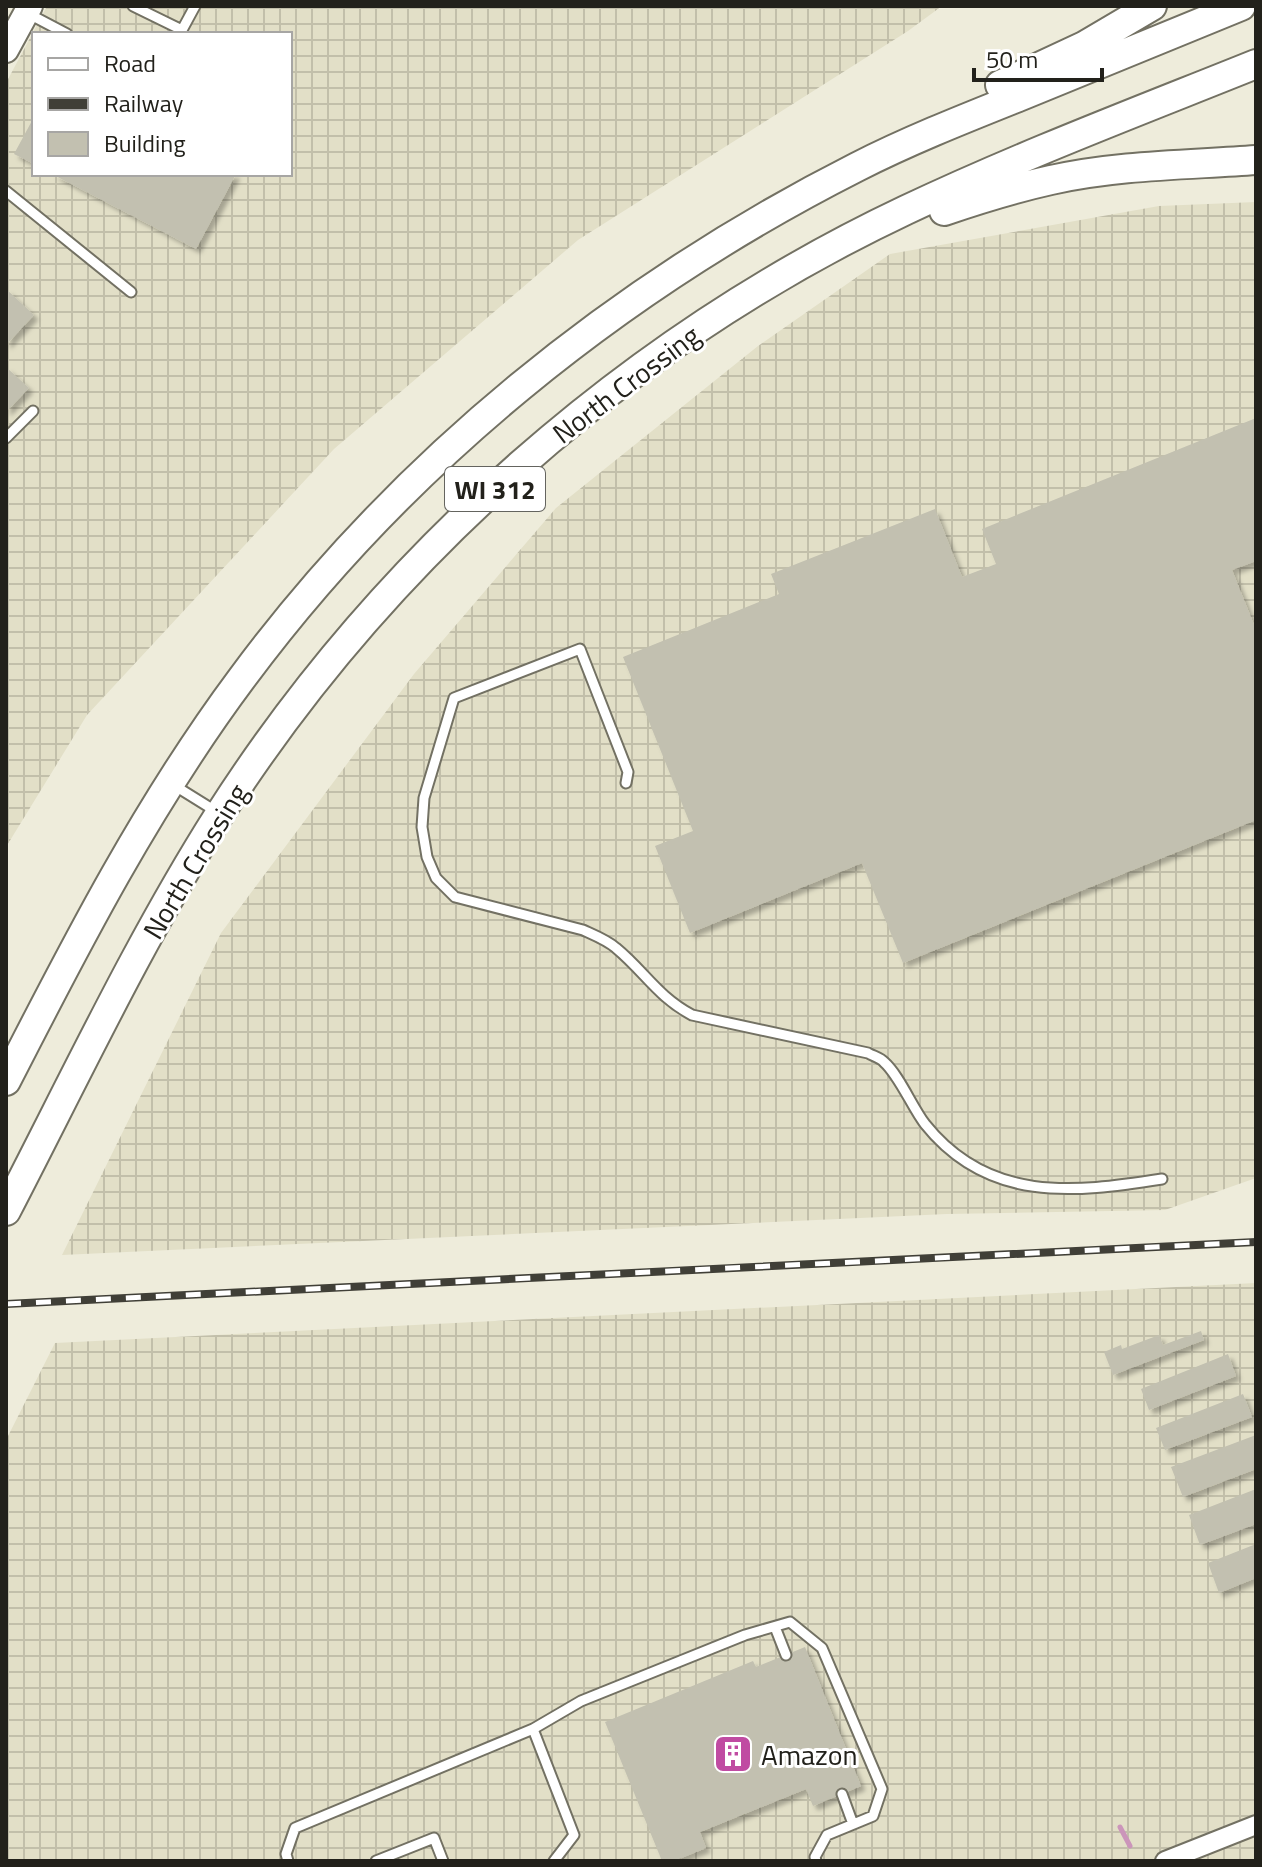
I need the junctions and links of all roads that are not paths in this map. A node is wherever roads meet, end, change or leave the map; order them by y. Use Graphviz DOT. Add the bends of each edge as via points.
graph roads {
  1 [pos="133,6"];
  2 [pos="195,6"];
  3 [pos="1152,6"];
  4 [pos="1241,6"];
  5 [pos="28,9"];
  6 [pos="64,32"];
  7 [pos="185,32"];
  8 [pos="6,50"];
  9 [pos="1256,64"];
  10 [pos="1256,160"];
  11 [pos="860,165"];
  12 [pos="6,191"];
  13 [pos="801,265"];
  14 [pos="131,292"];
  15 [pos="33,411"];
  16 [pos="6,438"];
  17 [pos="170,782"];
  18 [pos="626,783"];
  19 [pos="219,814"];
  20 [pos="6,1081"];
  21 [pos="1162,1179"];
  22 [pos="6,1211"];
  23 [pos="775,1627"];
  24 [pos="786,1655"];
  25 [pos="533,1729"];
  26 [pos="842,1794"];
  27 [pos="853,1824"];
  28 [pos="1256,1825"];
  29 [pos="288,1861"];
  30 [pos="376,1861"];
  31 [pos="443,1861"];
  32 [pos="554,1861"];
  33 [pos="816,1861"];
  34 [pos="1165,1861"];
  1 -- 7 [label="lane"];
  2 -- 7 [label="lane"];
  3 -- 11 [label="main road" via="1084,46 915,124"];
  4 -- 11 [label="main road"];
  5 -- 6 [label="lane"];
  5 -- 8 [label="main road"];
  9 -- 13 [label="main road, North Crossing / WI 312" via="1013,162"];
  10 -- 13 [label="main road" via="1053,179 977,199 857,250"];
  11 -- 17 [label="main road" via="660,282 565,350 476,424 312,591 242,678"];
  12 -- 14 [label="lane"];
  13 -- 19 [label="main road, North Crossing / WI 312" via="704,324 610,392 519,466 434,546 286,719"];
  15 -- 16 [label="lane"];
  17 -- 19 [label="lane"];
  17 -- 20 [label="main road" via="116,870"];
  18 -- 21 [label="lane" via="628,772 580,649 454,698 424,798 422,827 436,878 455,897 600,938 675,1006 692,1015 868,1053 884,1062 950,1152 983,1173 1060,1190"];
  19 -- 22 [label="main road, North Crossing / WI 312" via="152,930"];
  23 -- 24 [label="lane"];
  23 -- 25 [label="lane" via="581,1701"];
  23 -- 27 [label="lane" via="790,1622 822,1648 882,1789 873,1816"];
  25 -- 29 [label="lane" via="295,1828"];
  25 -- 32 [label="lane" via="574,1835"];
  26 -- 27 [label="lane"];
  27 -- 33 [label="lane" via="827,1835"];
  28 -- 34 [label="street"];
  30 -- 31 [label="lane" via="434,1838"];
}
